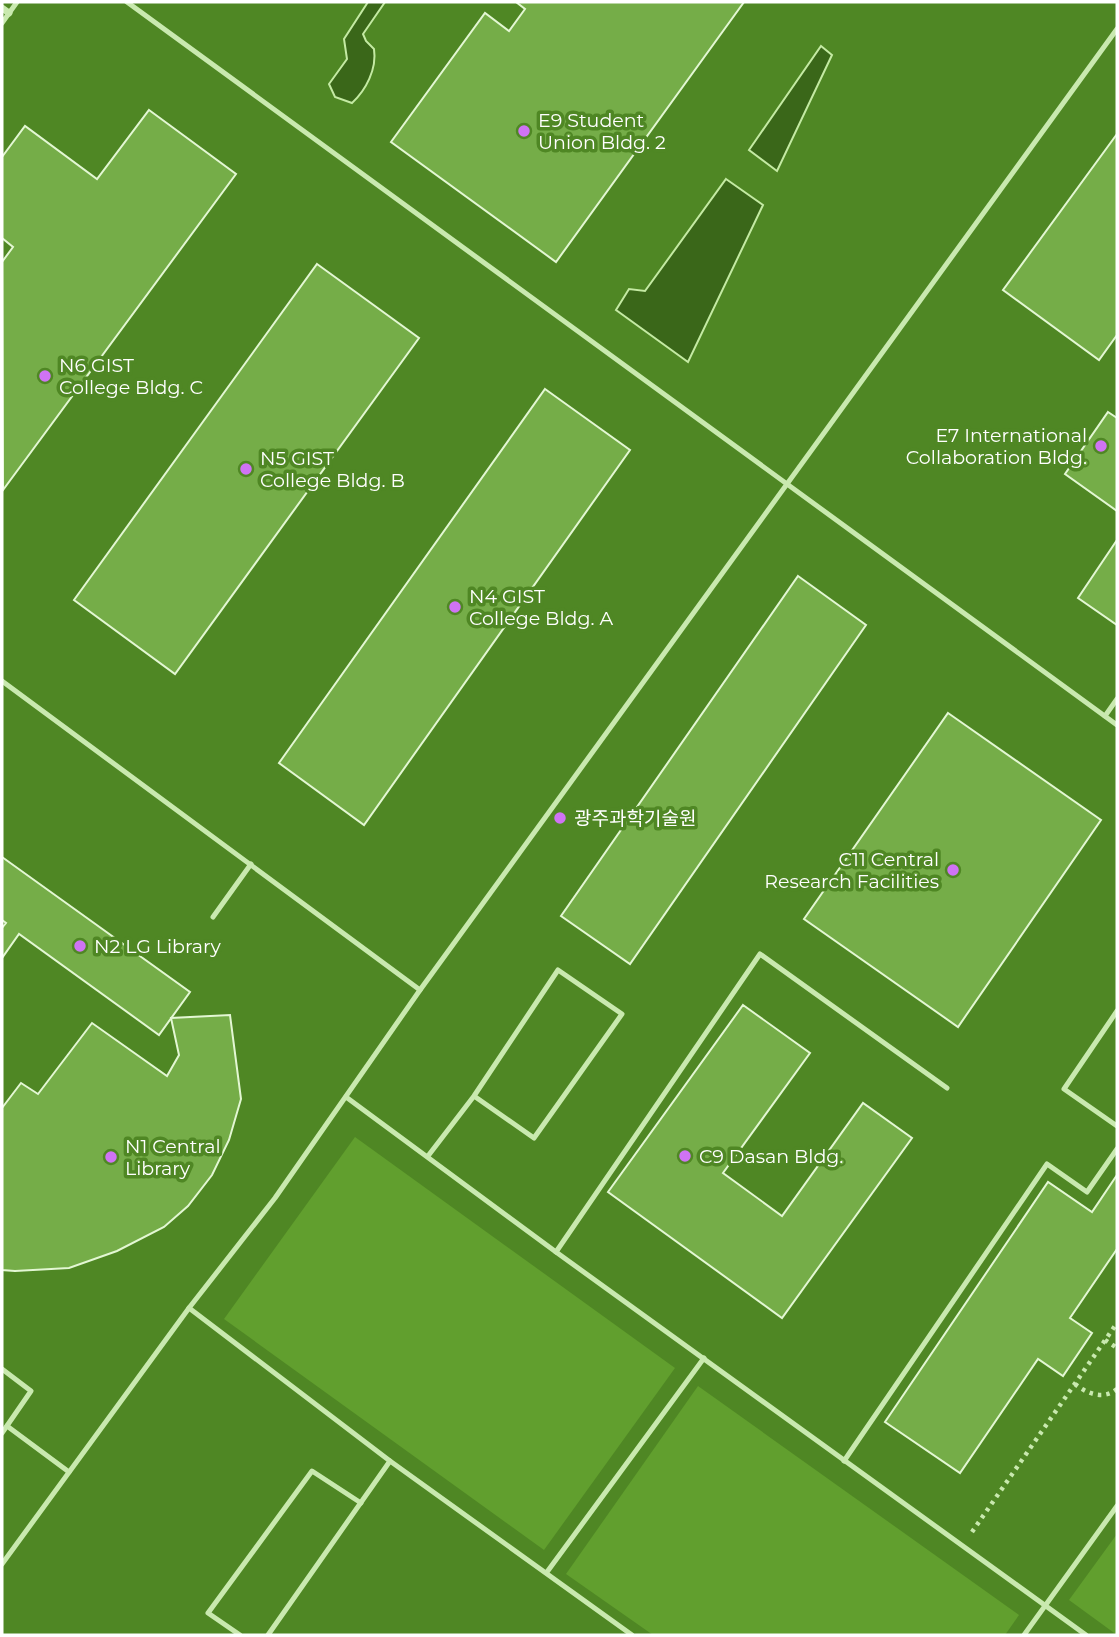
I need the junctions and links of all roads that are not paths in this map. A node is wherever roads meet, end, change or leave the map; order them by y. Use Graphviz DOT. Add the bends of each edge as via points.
graph roads {
  1 [pos="17,2"];
  2 [pos="127,2"];
  3 [pos="5,11"];
  4 [pos="2,23"];
  5 [pos="1117,29"];
  6 [pos="788,485"];
  7 [pos="2,681"];
  8 [pos="1117,699"];
  9 [pos="1105,716"];
  10 [pos="1117,725"];
  11 [pos="251,864"];
  12 [pos="213,917"];
  13 [pos="420,990"];
  14 [pos="1117,1011"];
  15 [pos="947,1088"];
  16 [pos="474,1096"];
  17 [pos="346,1097"];
  18 [pos="1117,1126"];
  19 [pos="1117,1149"];
  20 [pos="428,1156"];
  21 [pos="556,1252"];
  22 [pos="189,1308"];
  23 [pos="704,1358"];
  24 [pos="2,1369"];
  25 [pos="7,1426"];
  26 [pos="2,1433"];
  27 [pos="390,1461"];
  28 [pos="844,1461"];
  29 [pos="69,1472"];
  30 [pos="361,1503"];
  31 [pos="1117,1506"];
  32 [pos="2,1564"];
  33 [pos="547,1572"];
  34 [pos="1045,1606"];
  35 [pos="240,1635"];
  36 [pos="268,1635"];
  37 [pos="632,1635"];
  38 [pos="1024,1635"];
  39 [pos="1086,1635"];
  1 -- 3 [label="lane"];
  2 -- 6 [label="lane"];
  3 -- 4 [label="lane"];
  5 -- 6 [label="lane"];
  6 -- 9 [label="lane"];
  6 -- 13 [label="lane"];
  7 -- 11 [label="lane"];
  8 -- 9 [label="lane"];
  9 -- 10 [label="lane"];
  11 -- 12 [label="lane"];
  11 -- 13 [label="lane"];
  13 -- 17 [label="lane"];
  14 -- 18 [label="lane" via="1064,1088"];
  15 -- 21 [label="lane" via="760,954"];
  16 -- 16 [label="lane" via="558,970 622,1014 534,1138"];
  16 -- 20 [label="lane"];
  17 -- 20 [label="lane"];
  17 -- 22 [label="lane"];
  19 -- 28 [label="lane" via="1087,1192 1046,1164"];
  20 -- 21 [label="lane"];
  21 -- 23 [label="lane"];
  22 -- 27 [label="lane"];
  22 -- 29 [label="lane"];
  23 -- 28 [label="lane"];
  23 -- 33 [label="lane"];
  24 -- 25 [label="lane" via="31,1391"];
  25 -- 26 [label="lane"];
  25 -- 29 [label="lane"];
  27 -- 30 [label="lane"];
  27 -- 33 [label="lane"];
  28 -- 34 [label="lane"];
  29 -- 32 [label="lane"];
  30 -- 35 [label="lane" via="312,1471 208,1614"];
  30 -- 36 [label="lane"];
  31 -- 34 [label="lane"];
  33 -- 37 [label="lane"];
  34 -- 38 [label="lane"];
  34 -- 39 [label="lane"];
}
